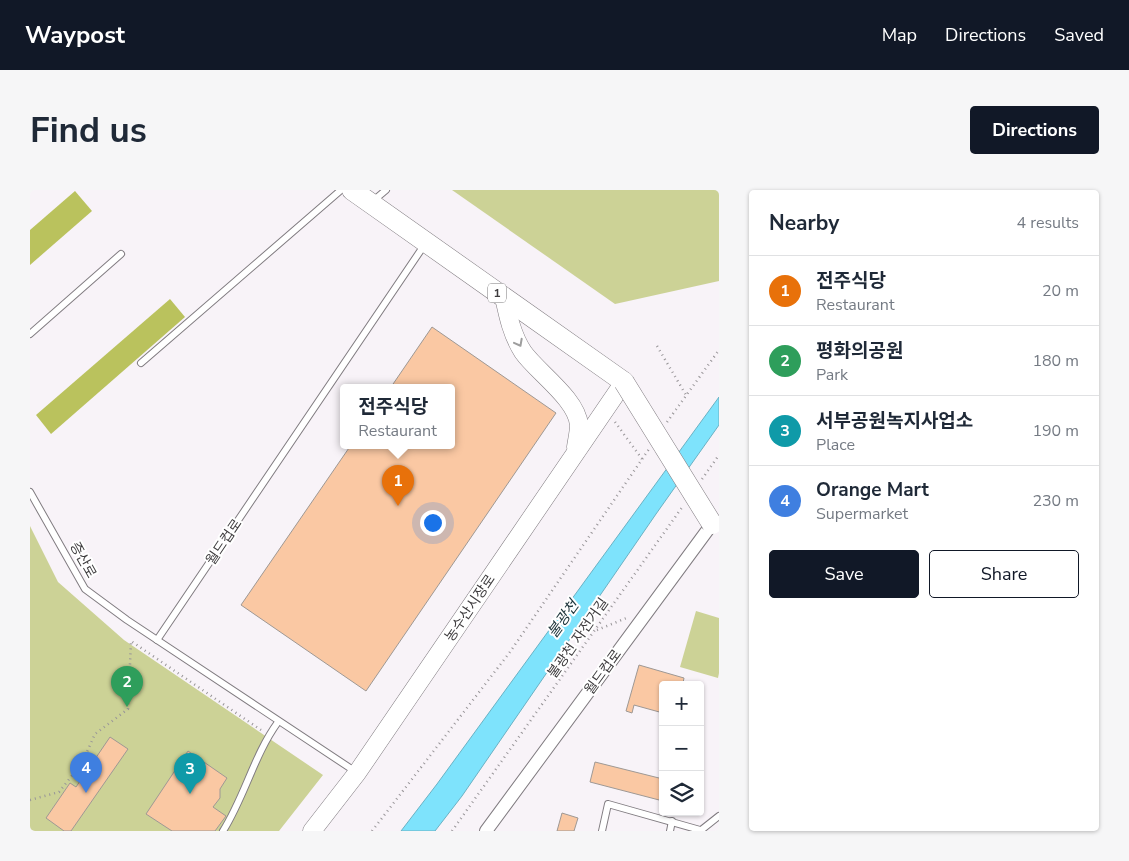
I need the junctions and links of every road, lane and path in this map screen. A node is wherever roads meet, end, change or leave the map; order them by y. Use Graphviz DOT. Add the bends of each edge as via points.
graph roads {
  1 [pos="340,190"];
  2 [pos="352,190"];
  3 [pos="386,190"];
  4 [pos="371,204"];
  5 [pos="426,243"];
  6 [pos="122,254"];
  7 [pos="504,297"];
  8 [pos="30,334"];
  9 [pos="657,346"];
  10 [pos="719,350"];
  11 [pos="141,363"];
  12 [pos="624,382"];
  13 [pos="686,394"];
  14 [pos="606,408"];
  15 [pos="664,427"];
  16 [pos="653,443"];
  17 [pos="574,454"];
  18 [pos="719,455"];
  19 [pos="642,460"];
  20 [pos="697,486"];
  21 [pos="30,492"];
  22 [pos="685,503"];
  23 [pos="716,529"];
  24 [pos="651,607"];
  25 [pos="596,631"];
  26 [pos="156,640"];
  27 [pos="278,722"];
  28 [pos="269,735"];
  29 [pos="358,773"];
  30 [pos="30,800"];
  31 [pos="719,816"];
  32 [pos="672,821"];
  33 [pos="700,830"];
  34 [pos="223,831"];
  35 [pos="312,831"];
  36 [pos="372,831"];
  37 [pos="452,831"];
  38 [pos="486,831"];
  39 [pos="602,831"];
  40 [pos="670,831"];
  1 -- 11 [label="lane"];
  2 -- 4 [label="main road, 1"];
  3 -- 4 [label="lane"];
  4 -- 5 [label="main road, 1"];
  5 -- 7 [label="main road, 1"];
  5 -- 26 [label="lane, 월드컵로"];
  6 -- 8 [label="lane"];
  7 -- 12 [label="main road, 1"];
  7 -- 17 [label="main road, one-way" via="512,331 523,352 554,384 578,417"];
  9 -- 13 [label="path"];
  10 -- 13 [label="path"];
  12 -- 14 [label="main road, 농수산시장로"];
  12 -- 23 [label="main road, bridge"];
  13 -- 15 [label="path"];
  14 -- 17 [label="main road, 농수산시장로"];
  14 -- 19 [label="path"];
  16 -- 19 [label="path"];
  17 -- 29 [label="main road, 농수산시장로"];
  18 -- 20 [label="path"];
  19 -- 36 [label="path" via="510,652"];
  21 -- 26 [label="lane, 증산로" via="85,589"];
  22 -- 25 [label="path, 불광천 자전거길"];
  23 -- 24 [label="street, 월드컵로"];
  24 -- 25 [label="path"];
  24 -- 38 [label="street, 월드컵로"];
  25 -- 37 [label="path, 불광천 자전거길"];
  26 -- 27 [label="lane"];
  27 -- 28 [label="lane"];
  27 -- 29 [label="lane"];
  28 -- 30 [label="path" via="131,641 128,710 95,734 82,763 59,792"];
  28 -- 34 [label="lane"];
  29 -- 35 [label="main road, 농수산시장로"];
  31 -- 33 [label="lane"];
  32 -- 33 [label="lane"];
  32 -- 39 [label="lane" via="608,804"];
  32 -- 40 [label="lane"];
}
